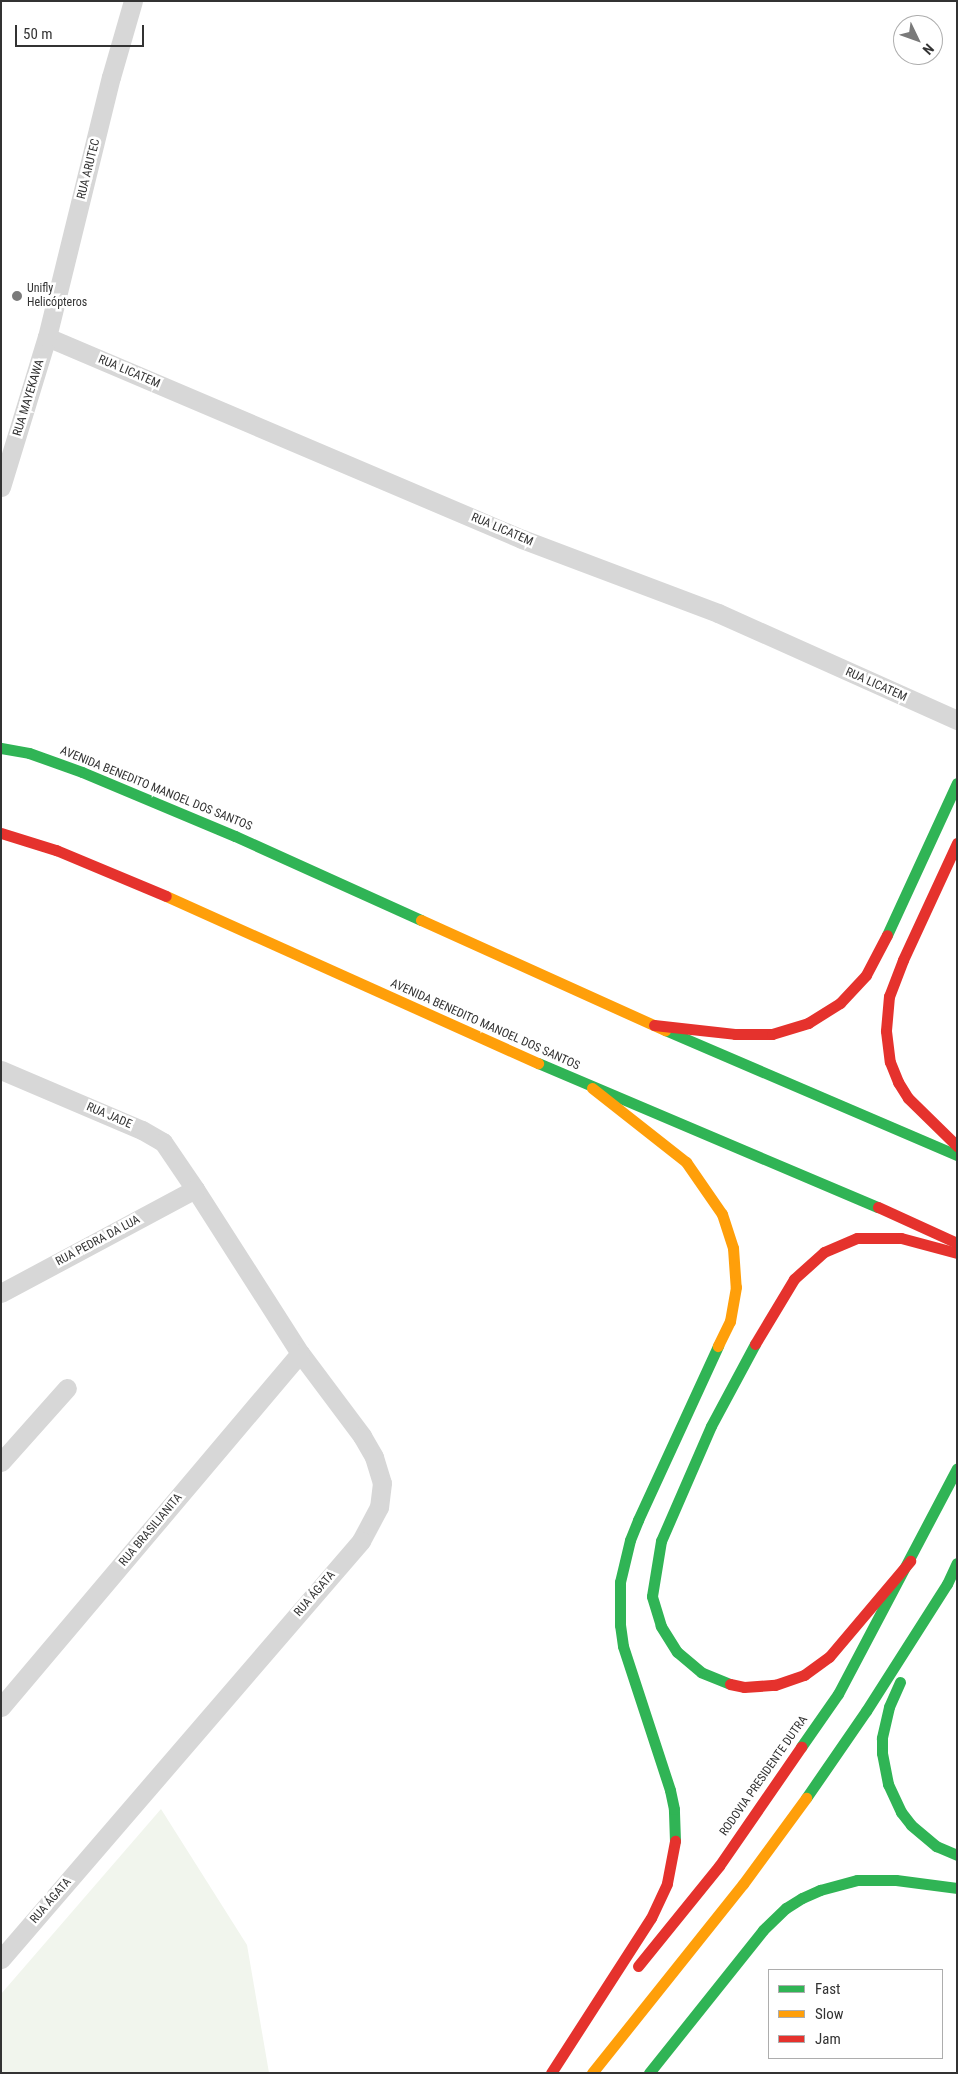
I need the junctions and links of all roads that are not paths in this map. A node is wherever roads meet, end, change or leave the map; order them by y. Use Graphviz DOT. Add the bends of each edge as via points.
graph roads {
  1 [pos="133,1"];
  2 [pos="47,337"];
  3 [pos="1,488"];
  4 [pos="957,720"];
  5 [pos="1,748"];
  6 [pos="957,783"];
  7 [pos="1,833"];
  8 [pos="957,843"];
  9 [pos="654,1025"];
  10 [pos="1,1070"];
  11 [pos="592,1088"];
  12 [pos="957,1146"];
  13 [pos="957,1155"];
  14 [pos="195,1189"];
  15 [pos="957,1244"];
  16 [pos="957,1253"];
  17 [pos="1,1293"];
  18 [pos="300,1353"];
  19 [pos="67,1388"];
  20 [pos="1,1462"];
  21 [pos="957,1468"];
  22 [pos="910,1561"];
  23 [pos="957,1563"];
  24 [pos="947,1584"];
  25 [pos="1,1707"];
  26 [pos="957,1856"];
  27 [pos="957,1888"];
  28 [pos="1,1959"];
  29 [pos="632,1973"];
  30 [pos="620,1989"];
  31 [pos="552,2073"];
  32 [pos="592,2073"];
  33 [pos="649,2073"];
  1 -- 2 [label="street, RUA ARUTEC"];
  2 -- 3 [label="street, RUA MAYEKAWA"];
  2 -- 4 [label="street, RUA LICATEM" via="522,539 718,613"];
  5 -- 9 [label="main road, AVENIDA BENEDITO MANOEL DOS SANTOS" via="29,753 82,772 234,836"];
  6 -- 9 [label="main road" via="876,959 840,1003 808,1023 772,1034 735,1034"];
  7 -- 11 [label="main road, AVENIDA BENEDITO MANOEL DOS SANTOS" via="110,871"];
  8 -- 12 [label="main road" via="900,969 890,996 886,1031 890,1062 898,1082 908,1098"];
  9 -- 13 [label="main road, AVENIDA BENEDITO MANOEL DOS SANTOS"];
  10 -- 14 [label="street, RUA JADE" via="163,1142"];
  11 -- 15 [label="main road, AVENIDA BENEDITO MANOEL DOS SANTOS"];
  11 -- 31 [label="main road" via="686,1162 701,1181 722,1214 733,1248 736,1287 730,1321 638,1520 620,1582 623,1646 674,1809 672,1865 651,1918"];
  14 -- 17 [label="street, RUA PEDRA DA LUA"];
  14 -- 18 [label="street, RUA ÁGATA"];
  16 -- 22 [label="main road" via="901,1238 857,1238 824,1252 794,1278 711,1426 662,1541 652,1596 655,1612 668,1640 701,1672 744,1687 775,1685 804,1675 829,1657"];
  18 -- 25 [label="street, RUA BRASILIANITA"];
  18 -- 28 [label="street, RUA ÁGATA" via="362,1436 374,1458 382,1483 379,1507 361,1541"];
  19 -- 20 [label="street"];
  21 -- 22 [label="main road, RODOVIA PRESIDENTE DUTRA"];
  22 -- 29 [label="main road, RODOVIA PRESIDENTE DUTRA" via="838,1694 719,1866"];
  23 -- 24 [label="main road"];
  24 -- 26 [label="main road" via="889,1707 882,1753 888,1784 901,1812 922,1836"];
  24 -- 32 [label="main road" via="866,1712 806,1798 743,1884"];
  27 -- 33 [label="main road" via="896,1880 858,1880 802,1898 762,1930"];
  30 -- 31 [label="main road"];
}
